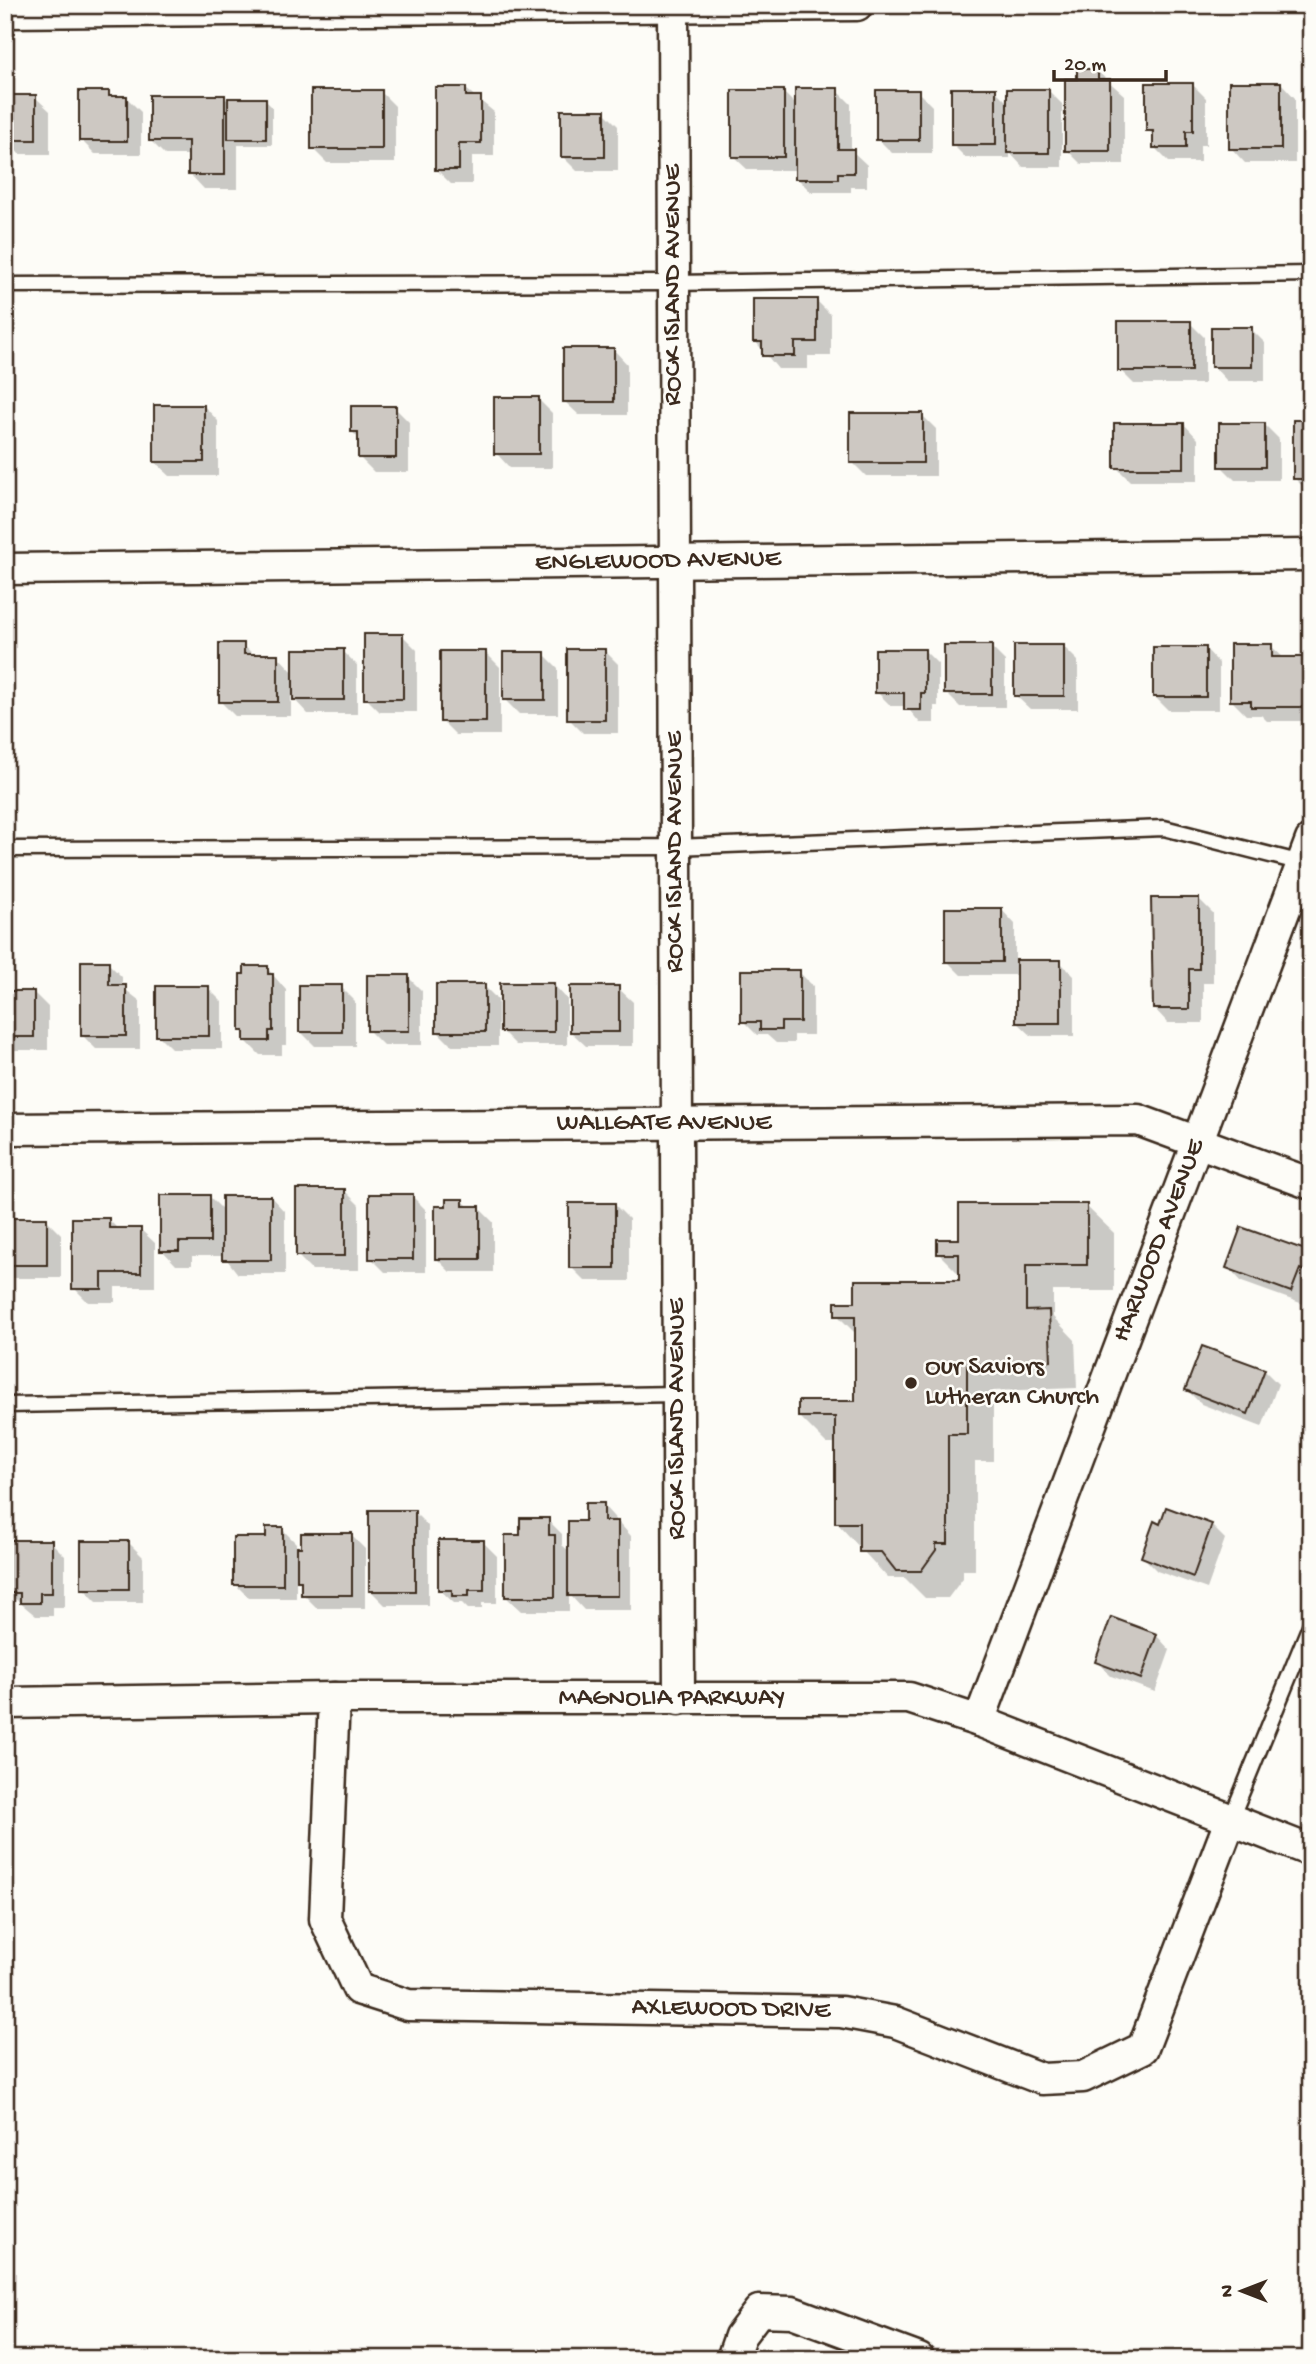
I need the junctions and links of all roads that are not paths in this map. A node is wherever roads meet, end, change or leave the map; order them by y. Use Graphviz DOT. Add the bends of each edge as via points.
graph roads {
  1 [pos="857,5"];
  2 [pos="673,6"];
  3 [pos="5,12"];
  4 [pos="1311,274"];
  5 [pos="673,283"];
  6 [pos="5,285"];
  7 [pos="1311,555"];
  8 [pos="675,562"];
  9 [pos="5,569"];
  10 [pos="675,847"];
  11 [pos="5,849"];
  12 [pos="1306,851"];
  13 [pos="677,1124"];
  14 [pos="5,1129"];
  15 [pos="1198,1142"];
  16 [pos="1311,1184"];
  17 [pos="678,1394"];
  18 [pos="5,1405"];
  19 [pos="1311,1623"];
  20 [pos="334,1698"];
  21 [pos="679,1699"];
  22 [pos="5,1703"];
  23 [pos="979,1721"];
  24 [pos="1230,1821"];
  25 [pos="1311,1851"];
  26 [pos="732,2359"];
  27 [pos="919,2359"];
  1 -- 2 [label="street"];
  2 -- 3 [label="street"];
  2 -- 5 [label="street, ROCK ISLAND AVENUE"];
  4 -- 5 [label="lane"];
  5 -- 6 [label="lane"];
  5 -- 8 [label="street, ROCK ISLAND AVENUE"];
  7 -- 8 [label="street, ENGLEWOOD AVENUE"];
  8 -- 9 [label="street, ENGLEWOOD AVENUE"];
  8 -- 10 [label="street, ROCK ISLAND AVENUE"];
  10 -- 11 [label="lane"];
  10 -- 12 [label="lane" via="1164,828"];
  10 -- 13 [label="street, ROCK ISLAND AVENUE"];
  12 -- 15 [label="street, HARWOOD AVENUE"];
  13 -- 14 [label="street, WALLGATE AVENUE"];
  13 -- 15 [label="street, WALLGATE AVENUE" via="1138,1120"];
  13 -- 17 [label="street, ROCK ISLAND AVENUE"];
  15 -- 16 [label="street, WALLGATE AVENUE"];
  15 -- 23 [label="street, HARWOOD AVENUE"];
  17 -- 18 [label="lane"];
  17 -- 21 [label="street, ROCK ISLAND AVENUE"];
  19 -- 24 [label="lane"];
  20 -- 21 [label="street, MAGNOLIA PARKWAY"];
  20 -- 22 [label="street, MAGNOLIA PARKWAY"];
  20 -- 24 [label="street, AXLEWOOD DRIVE" via="325,1919 358,1989 408,2005 841,2012 895,2022 1042,2079 1083,2077 1143,2048"];
  21 -- 23 [label="street, MAGNOLIA PARKWAY" via="909,1698"];
  23 -- 24 [label="street, MAGNOLIA PARKWAY"];
  24 -- 25 [label="street, MAGNOLIA PARKWAY"];
  26 -- 27 [label="street" via="740,2336 759,2311 792,2312"];
}
